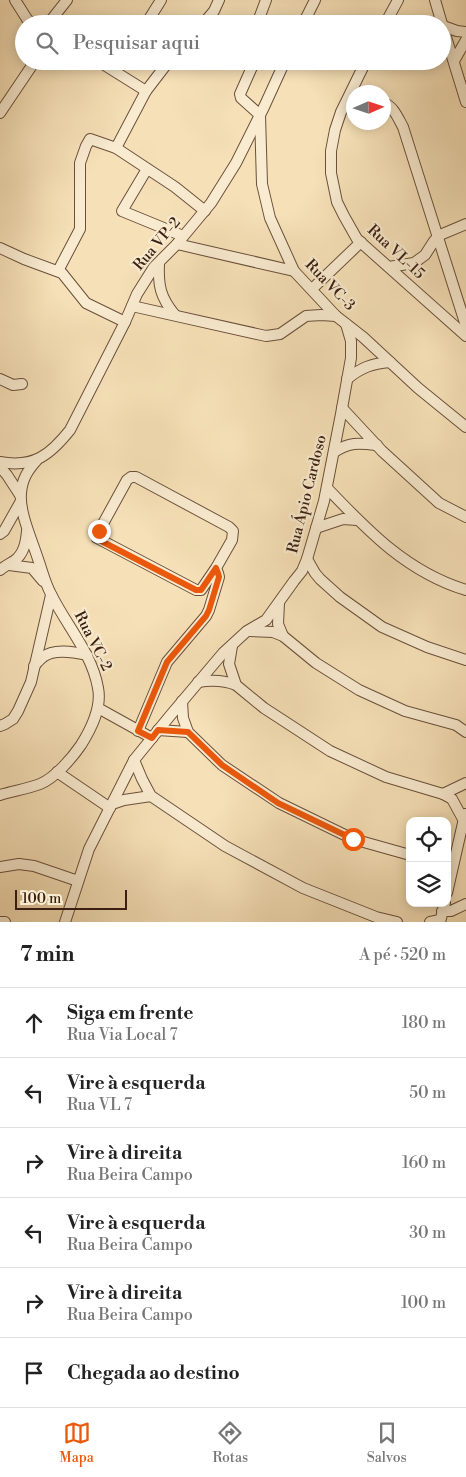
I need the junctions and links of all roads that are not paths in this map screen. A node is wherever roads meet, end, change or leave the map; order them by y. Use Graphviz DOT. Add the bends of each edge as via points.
graph roads {
  1 [pos="15,0"];
  2 [pos="67,0"];
  3 [pos="161,0"];
  4 [pos="219,0"];
  5 [pos="266,0"];
  6 [pos="315,0"];
  7 [pos="398,0"];
  8 [pos="435,0"];
  9 [pos="24,15"];
  10 [pos="55,15"];
  11 [pos="152,15"];
  12 [pos="210,15"];
  13 [pos="260,15"];
  14 [pos="308,15"];
  15 [pos="390,15"];
  16 [pos="440,15"];
  17 [pos="451,28"];
  18 [pos="466,32"];
  19 [pos="466,40"];
  20 [pos="451,51"];
  21 [pos="454,61"];
  22 [pos="29,70"];
  23 [pos="112,70"];
  24 [pos="162,70"];
  25 [pos="251,70"];
  26 [pos="281,70"];
  27 [pos="362,70"];
  28 [pos="356,85"];
  29 [pos="464,90"];
  30 [pos="146,91"];
  31 [pos="466,102"];
  32 [pos="391,108"];
  33 [pos="346,109"];
  34 [pos="0,113"];
  35 [pos="260,115"];
  36 [pos="116,148"];
  37 [pos="147,169"];
  38 [pos="205,211"];
  39 [pos="466,224"];
  40 [pos="438,237"];
  41 [pos="180,240"];
  42 [pos="361,242"];
  43 [pos="0,248"];
  44 [pos="159,262"];
  45 [pos="388,267"];
  46 [pos="58,271"];
  47 [pos="294,271"];
  48 [pos="312,290"];
  49 [pos="132,306"];
  50 [pos="175,315"];
  51 [pos="336,316"];
  52 [pos="125,322"];
  53 [pos="346,324"];
  54 [pos="466,326"];
  55 [pos="466,336"];
  56 [pos="390,362"];
  57 [pos="0,379"];
  58 [pos="347,379"];
  59 [pos="22,384"];
  60 [pos="342,408"];
  61 [pos="466,427"];
  62 [pos="377,445"];
  63 [pos="334,452"];
  64 [pos="37,460"];
  65 [pos="0,462"];
  66 [pos="0,467"];
  67 [pos="327,488"];
  68 [pos="21,498"];
  69 [pos="466,516"];
  70 [pos="356,520"];
  71 [pos="28,528"];
  72 [pos="316,528"];
  73 [pos="0,534"];
  74 [pos="308,559"];
  75 [pos="3,568"];
  76 [pos="216,568"];
  77 [pos="320,579"];
  78 [pos="294,580"];
  79 [pos="49,590"];
  80 [pos="466,590"];
  81 [pos="279,601"];
  82 [pos="248,631"];
  83 [pos="283,636"];
  84 [pos="232,645"];
  85 [pos="87,655"];
  86 [pos="466,660"];
  87 [pos="34,667"];
  88 [pos="198,682"];
  89 [pos="236,685"];
  90 [pos="182,702"];
  91 [pos="98,708"];
  92 [pos="461,724"];
  93 [pos="0,726"];
  94 [pos="138,731"];
  95 [pos="188,732"];
  96 [pos="466,732"];
  97 [pos="155,734"];
  98 [pos="134,760"];
  99 [pos="57,772"];
  100 [pos="466,783"];
  101 [pos="2,793"];
  102 [pos="443,794"];
  103 [pos="152,796"];
  104 [pos="111,806"];
  105 [pos="465,816"];
  106 [pos="458,847"];
  107 [pos="451,849"];
  108 [pos="406,853"];
  109 [pos="0,867"];
  110 [pos="451,874"];
  111 [pos="78,882"];
  112 [pos="466,904"];
  113 [pos="439,916"];
  114 [pos="0,922"];
  115 [pos="5,922"];
  116 [pos="65,922"];
  117 [pos="397,922"];
  1 -- 9 [label="street"];
  2 -- 10 [label="street"];
  3 -- 11 [label="street"];
  4 -- 12 [label="street"];
  5 -- 13 [label="street"];
  6 -- 14 [label="street"];
  7 -- 15 [label="street"];
  8 -- 16 [label="street"];
  17 -- 18 [label="street"];
  19 -- 21 [label="street"];
  20 -- 21 [label="street"];
  21 -- 29 [label="street"];
  22 -- 34 [label="street"];
  23 -- 30 [label="street"];
  24 -- 30 [label="street"];
  25 -- 35 [label="street" via="240,94"];
  26 -- 35 [label="street, Rua VP-2"];
  27 -- 28 [label="street, Rua VL-15"];
  29 -- 31 [label="street"];
  30 -- 36 [label="street"];
  32 -- 40 [label="street" via="403,127"];
  33 -- 42 [label="street, Rua VL-15" via="335,130 331,173 337,202"];
  35 -- 38 [label="street, Rua VP-2" via="236,163"];
  35 -- 47 [label="street, Rua VC-3" via="262,184 270,218"];
  36 -- 37 [label="street"];
  36 -- 46 [label="street" via="90,139 86,146 80,163 80,229"];
  37 -- 38 [label="street"];
  37 -- 41 [label="street" via="122,211"];
  38 -- 41 [label="street, Rua VP-2"];
  39 -- 40 [label="street"];
  40 -- 45 [label="street" via="425,256 414,263"];
  40 -- 54 [label="street"];
  41 -- 44 [label="street, Rua VP-2"];
  41 -- 47 [label="street"];
  42 -- 45 [label="street, Rua VL-15"];
  42 -- 48 [label="street"];
  43 -- 46 [label="street"];
  44 -- 49 [label="street, Rua VP-2"];
  44 -- 50 [label="street" via="158,280 162,296"];
  45 -- 55 [label="street, Rua VL-15"];
  46 -- 52 [label="street" via="86,303"];
  47 -- 48 [label="street, Rua VC-3"];
  48 -- 51 [label="street, Rua VC-3"];
  49 -- 50 [label="street"];
  49 -- 52 [label="street, Rua VP-2"];
  50 -- 51 [label="street" via="266,336 280,334 306,316"];
  51 -- 53 [label="street, Rua VC-3"];
  52 -- 64 [label="street, Rua VP-2" via="70,430 49,453"];
  53 -- 56 [label="street, Rua VC-3"];
  53 -- 58 [label="street, Rua Ápio Cardoso" via="351,341"];
  56 -- 58 [label="street" via="371,364"];
  56 -- 61 [label="street, Rua VC-3"];
  57 -- 59 [label="street" via="13,385"];
  58 -- 60 [label="street, Rua Ápio Cardoso"];
  60 -- 62 [label="street"];
  60 -- 63 [label="street, Rua Ápio Cardoso"];
  62 -- 63 [label="street" via="358,443"];
  62 -- 69 [label="street" via="439,503"];
  63 -- 67 [label="street, Rua Ápio Cardoso"];
  64 -- 65 [label="street, Rua VP-2" via="12,464"];
  64 -- 68 [label="street" via="27,471"];
  66 -- 68 [label="street"];
  67 -- 70 [label="street"];
  67 -- 72 [label="street, Rua Ápio Cardoso"];
  68 -- 71 [label="street, Rua VC-2"];
  68 -- 73 [label="street"];
  70 -- 72 [label="street" via="343,519"];
  70 -- 80 [label="street" via="398,556 447,584"];
  71 -- 75 [label="street" via="25,547 16,560"];
  71 -- 79 [label="street, Rua VC-2"];
  72 -- 74 [label="street, Rua Ápio Cardoso"];
  74 -- 77 [label="street"];
  74 -- 78 [label="street, Rua Ápio Cardoso"];
  75 -- 79 [label="street" via="32,568"];
  76 -- 76 [label="street" via="234,531 131,476 97,538 198,591"];
  76 -- 94 [label="street" via="219,577 209,610 167,662"];
  77 -- 78 [label="street" via="307,576"];
  77 -- 86 [label="street" via="382,627"];
  78 -- 81 [label="street, Rua Ápio Cardoso"];
  79 -- 85 [label="street, Rua VC-2"];
  79 -- 87 [label="street"];
  81 -- 82 [label="street, Rua Ápio Cardoso" via="266,620"];
  81 -- 83 [label="street" via="278,624"];
  82 -- 83 [label="street" via="273,632"];
  82 -- 84 [label="street, Rua Ápio Cardoso"];
  83 -- 92 [label="street" via="316,663 359,690 405,711"];
  84 -- 88 [label="street, Rua Ápio Cardoso"];
  84 -- 89 [label="street" via="229,664"];
  85 -- 87 [label="street" via="67,651 52,653 44,656"];
  85 -- 91 [label="street, Rua VC-2" via="99,690"];
  87 -- 93 [label="street" via="18,711 13,719"];
  88 -- 89 [label="street" via="209,680"];
  88 -- 90 [label="street, Rua Ápio Cardoso"];
  89 -- 102 [label="street" via="264,708 330,751 386,778"];
  90 -- 95 [label="street"];
  90 -- 97 [label="street, Rua Ápio Cardoso"];
  91 -- 94 [label="street"];
  91 -- 99 [label="street, Rua VC-2" via="89,732"];
  92 -- 96 [label="street"];
  94 -- 97 [label="street"];
  95 -- 97 [label="street"];
  95 -- 108 [label="street" via="222,765 278,803 353,839"];
  97 -- 98 [label="street, Rua Ápio Cardoso"];
  98 -- 103 [label="street"];
  98 -- 104 [label="street, Rua Ápio Cardoso"];
  99 -- 101 [label="street, Rua VC-2" via="41,784"];
  99 -- 104 [label="street"];
  100 -- 102 [label="street"];
  102 -- 105 [label="street" via="452,799"];
  103 -- 104 [label="street" via="124,800"];
  103 -- 117 [label="street" via="225,846 303,888"];
  104 -- 111 [label="street, Rua Ápio Cardoso" via="89,848"];
  105 -- 106 [label="street"];
  106 -- 107 [label="street"];
  106 -- 110 [label="street"];
  109 -- 111 [label="street" via="34,866"];
  111 -- 116 [label="street, Rua Ápio Cardoso"];
  112 -- 113 [label="street"];
  114 -- 115 [label="street"];
}
